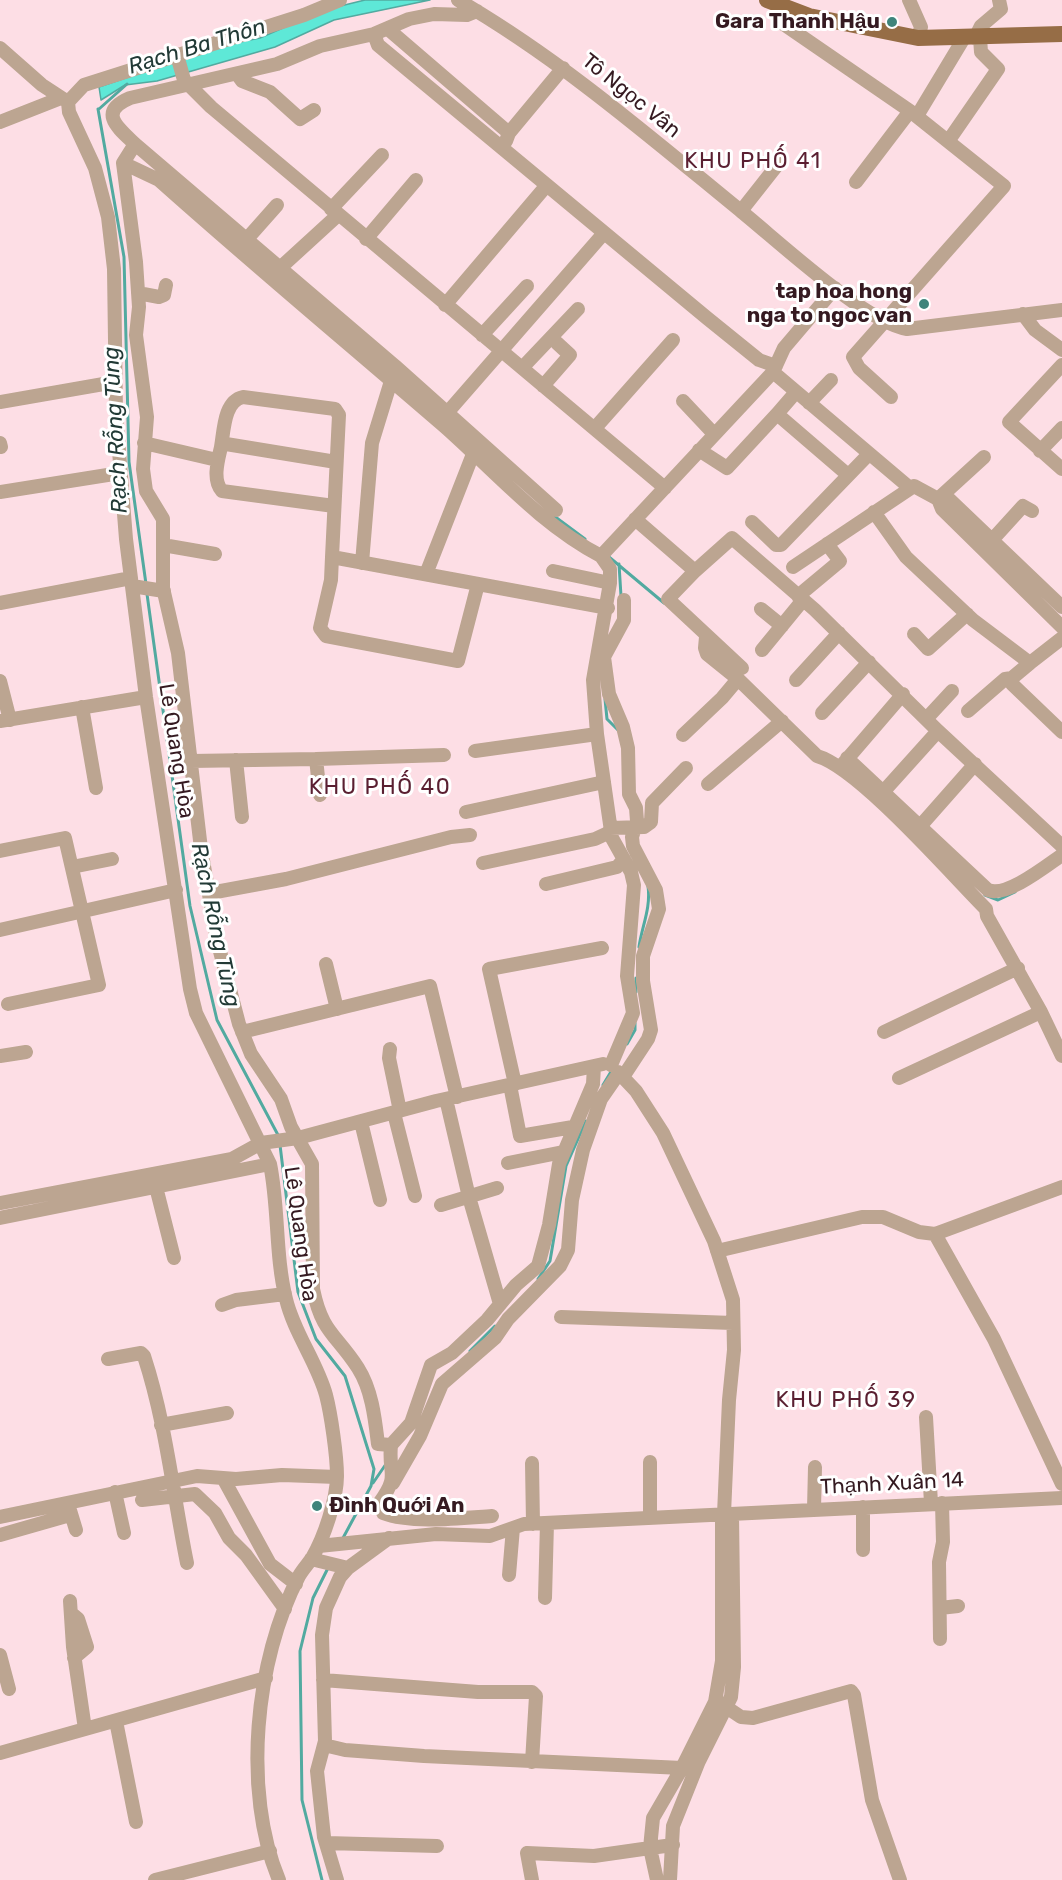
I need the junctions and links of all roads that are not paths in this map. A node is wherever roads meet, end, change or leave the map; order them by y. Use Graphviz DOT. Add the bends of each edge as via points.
graph roads {
  1 [pos="340,0"];
  2 [pos="458,0"];
  3 [pos="909,0"];
  4 [pos="999,0"];
  5 [pos="772,2"];
  6 [pos="477,11"];
  7 [pos="388,29"];
  8 [pos="374,34"];
  9 [pos="1062,34"];
  10 [pos="918,38"];
  11 [pos="973,38"];
  12 [pos="0,48"];
  13 [pos="177,58"];
  14 [pos="563,68"];
  15 [pos="237,74"];
  16 [pos="186,83"];
  17 [pos="64,100"];
  18 [pos="314,110"];
  19 [pos="914,113"];
  20 [pos="0,122"];
  21 [pos="506,140"];
  22 [pos="949,140"];
  23 [pos="135,144"];
  24 [pos="381,155"];
  25 [pos="782,159"];
  26 [pos="123,163"];
  27 [pos="416,180"];
  28 [pos="856,182"];
  29 [pos="547,185"];
  30 [pos="277,206"];
  31 [pos="741,211"];
  32 [pos="335,212"];
  33 [pos="604,233"];
  34 [pos="366,239"];
  35 [pos="246,240"];
  36 [pos="280,268"];
  37 [pos="527,286"];
  38 [pos="835,288"];
  39 [pos="163,291"];
  40 [pos="141,293"];
  41 [pos="445,305"];
  42 [pos="578,309"];
  43 [pos="1062,310"];
  44 [pos="1023,314"];
  45 [pos="885,322"];
  46 [pos="482,335"];
  47 [pos="673,340"];
  48 [pos="557,344"];
  49 [pos="1062,350"];
  50 [pos="502,352"];
  51 [pos="1062,365"];
  52 [pos="522,368"];
  53 [pos="775,369"];
  54 [pos="391,381"];
  55 [pos="115,382"];
  56 [pos="543,386"];
  57 [pos="796,392"];
  58 [pos="891,397"];
  59 [pos="683,401"];
  60 [pos="0,402"];
  61 [pos="447,413"];
  62 [pos="777,414"];
  63 [pos="595,428"];
  64 [pos="1062,428"];
  65 [pos="714,434"];
  66 [pos="144,443"];
  67 [pos="473,447"];
  68 [pos="699,450"];
  69 [pos="1040,451"];
  70 [pos="219,453"];
  71 [pos="869,454"];
  72 [pos="984,457"];
  73 [pos="336,462"];
  74 [pos="1062,469"];
  75 [pos="120,473"];
  76 [pos="848,475"];
  77 [pos="665,488"];
  78 [pos="910,488"];
  79 [pos="0,492"];
  80 [pos="938,499"];
  81 [pos="334,506"];
  82 [pos="556,510"];
  83 [pos="1032,511"];
  84 [pos="874,512"];
  85 [pos="635,519"];
  86 [pos="752,522"];
  87 [pos="993,539"];
  88 [pos="827,544"];
  89 [pos="163,545"];
  90 [pos="604,552"];
  91 [pos="215,554"];
  92 [pos="332,557"];
  93 [pos="362,563"];
  94 [pos="793,567"];
  95 [pos="695,570"];
  96 [pos="553,571"];
  97 [pos="426,574"];
  98 [pos="134,584"];
  99 [pos="478,584"];
  100 [pos="610,584"];
  101 [pos="160,590"];
  102 [pos="800,598"];
  103 [pos="624,600"];
  104 [pos="0,603"];
  105 [pos="1062,607"];
  106 [pos="608,608"];
  107 [pos="761,609"];
  108 [pos="967,614"];
  109 [pos="782,626"];
  110 [pos="1062,627"];
  111 [pos="839,633"];
  112 [pos="914,634"];
  113 [pos="1062,638"];
  114 [pos="762,650"];
  115 [pos="869,662"];
  116 [pos="1030,663"];
  117 [pos="740,674"];
  118 [pos="1012,678"];
  119 [pos="796,680"];
  120 [pos="0,681"];
  121 [pos="952,691"];
  122 [pos="903,694"];
  123 [pos="146,697"];
  124 [pos="82,707"];
  125 [pos="968,711"];
  126 [pos="822,713"];
  127 [pos="927,718"];
  128 [pos="5,721"];
  129 [pos="782,721"];
  130 [pos="938,731"];
  131 [pos="1062,732"];
  132 [pos="597,734"];
  133 [pos="683,735"];
  134 [pos="475,752"];
  135 [pos="444,755"];
  136 [pos="316,759"];
  137 [pos="236,760"];
  138 [pos="191,761"];
  139 [pos="843,763"];
  140 [pos="975,764"];
  141 [pos="686,768"];
  142 [pos="604,782"];
  143 [pos="708,784"];
  144 [pos="96,788"];
  145 [pos="884,791"];
  146 [pos="320,795"];
  147 [pos="466,812"];
  148 [pos="242,818"];
  149 [pos="634,828"];
  150 [pos="612,829"];
  151 [pos="916,830"];
  152 [pos="470,835"];
  153 [pos="1062,846"];
  154 [pos="0,850"];
  155 [pos="1062,855"];
  156 [pos="112,859"];
  157 [pos="624,859"];
  158 [pos="483,863"];
  159 [pos="72,867"];
  160 [pos="546,884"];
  161 [pos="176,890"];
  162 [pos="210,894"];
  163 [pos="82,912"];
  164 [pos="0,930"];
  165 [pos="602,948"];
  166 [pos="326,964"];
  167 [pos="1018,968"];
  168 [pos="4,1006"];
  169 [pos="337,1009"];
  170 [pos="1041,1012"];
  171 [pos="242,1032"];
  172 [pos="884,1032"];
  173 [pos="390,1049"];
  174 [pos="26,1052"];
  175 [pos="0,1056"];
  176 [pos="1062,1056"];
  177 [pos="594,1066"];
  178 [pos="618,1071"];
  179 [pos="900,1078"];
  180 [pos="512,1084"];
  181 [pos="451,1098"];
  182 [pos="397,1112"];
  183 [pos="361,1122"];
  184 [pos="573,1127"];
  185 [pos="296,1139"];
  186 [pos="264,1145"];
  187 [pos="563,1152"];
  188 [pos="508,1163"];
  189 [pos="270,1164"];
  190 [pos="156,1187"];
  191 [pos="1062,1187"];
  192 [pos="496,1188"];
  193 [pos="415,1196"];
  194 [pos="469,1197"];
  195 [pos="380,1200"];
  196 [pos="0,1203"];
  197 [pos="441,1205"];
  198 [pos="0,1218"];
  199 [pos="935,1234"];
  200 [pos="717,1251"];
  201 [pos="174,1258"];
  202 [pos="285,1294"];
  203 [pos="500,1304"];
  204 [pos="222,1305"];
  205 [pos="561,1317"];
  206 [pos="734,1323"];
  207 [pos="108,1359"];
  208 [pos="227,1413"];
  209 [pos="926,1417"];
  210 [pos="161,1425"];
  211 [pos="390,1451"];
  212 [pos="650,1462"];
  213 [pos="531,1463"];
  214 [pos="815,1467"];
  215 [pos="337,1476"];
  216 [pos="223,1478"];
  217 [pos="392,1480"];
  218 [pos="170,1481"];
  219 [pos="1062,1484"];
  220 [pos="116,1492"];
  221 [pos="174,1497"];
  222 [pos="1062,1498"];
  223 [pos="142,1500"];
  224 [pos="937,1503"];
  225 [pos="863,1507"];
  226 [pos="69,1509"];
  227 [pos="814,1509"];
  228 [pos="726,1514"];
  229 [pos="492,1516"];
  230 [pos="0,1517"];
  231 [pos="650,1517"];
  232 [pos="540,1523"];
  233 [pos="513,1528"];
  234 [pos="76,1530"];
  235 [pos="124,1533"];
  236 [pos="0,1535"];
  237 [pos="389,1538"];
  238 [pos="324,1546"];
  239 [pos="863,1550"];
  240 [pos="314,1560"];
  241 [pos="187,1563"];
  242 [pos="345,1568"];
  243 [pos="509,1575"];
  244 [pos="296,1584"];
  245 [pos="545,1598"];
  246 [pos="958,1606"];
  247 [pos="70,1607"];
  248 [pos="940,1608"];
  249 [pos="285,1609"];
  250 [pos="940,1639"];
  251 [pos="0,1655"];
  252 [pos="266,1678"];
  253 [pos="323,1680"];
  254 [pos="9,1689"];
  255 [pos="726,1707"];
  256 [pos="116,1721"];
  257 [pos="85,1729"];
  258 [pos="324,1745"];
  259 [pos="0,1753"];
  260 [pos="532,1762"];
  261 [pos="682,1768"];
  262 [pos="136,1822"];
  263 [pos="326,1843"];
  264 [pos="437,1846"];
  265 [pos="662,1847"];
  266 [pos="270,1851"];
  267 [pos="155,1880"];
  268 [pos="279,1880"];
  269 [pos="337,1880"];
  270 [pos="532,1880"];
  271 [pos="657,1880"];
  272 [pos="670,1880"];
  273 [pos="900,1880"];
  1 -- 13 [label="street"];
  2 -- 6 [label="street, Tô Ngọc Vân"];
  3 -- 10 [label="street" via="921,27"];
  4 -- 11 [label="street" via="1001,9"];
  5 -- 10 [label="main road" via="809,16"];
  5 -- 19 [label="street" via="782,23"];
  6 -- 7 [label="street" via="409,19"];
  6 -- 14 [label="street, Tô Ngọc Vân"];
  7 -- 8 [label="street"];
  7 -- 21 [label="street"];
  8 -- 15 [label="street" via="320,46 277,64"];
  8 -- 21 [label="street" via="378,45"];
  9 -- 11 [label="main road"];
  10 -- 11 [label="main road"];
  11 -- 19 [label="street"];
  11 -- 22 [label="street" via="998,69"];
  12 -- 17 [label="street"];
  13 -- 16 [label="street"];
  13 -- 17 [label="street" via="84,85"];
  14 -- 21 [label="street"];
  14 -- 31 [label="street, Tô Ngọc Vân"];
  15 -- 16 [label="street"];
  15 -- 18 [label="street" via="242,81 270,92 300,119"];
  16 -- 23 [label="street" via="117,103 112,111 113,120"];
  16 -- 32 [label="street"];
  17 -- 20 [label="street"];
  17 -- 55 [label="street, Lê Quang Hòa" via="100,182 108,217 114,269"];
  19 -- 22 [label="street"];
  19 -- 28 [label="street"];
  21 -- 29 [label="street"];
  22 -- 45 [label="street" via="1004,186"];
  23 -- 26 [label="street"];
  23 -- 35 [label="street"];
  24 -- 32 [label="street"];
  25 -- 31 [label="street"];
  26 -- 40 [label="street"];
  26 -- 54 [label="street" via="159,180"];
  27 -- 34 [label="street"];
  29 -- 33 [label="street"];
  29 -- 41 [label="street"];
  30 -- 35 [label="street"];
  31 -- 38 [label="street, Tô Ngọc Vân"];
  32 -- 34 [label="street"];
  32 -- 36 [label="street"];
  33 -- 50 [label="street"];
  33 -- 53 [label="street"];
  34 -- 41 [label="street"];
  35 -- 36 [label="street"];
  36 -- 61 [label="street"];
  37 -- 46 [label="street"];
  38 -- 45 [label="street, Tô Ngọc Vân"];
  38 -- 53 [label="street" via="784,348"];
  39 -- 40 [label="street"];
  40 -- 66 [label="street" via="136,335 147,417"];
  41 -- 46 [label="street"];
  42 -- 52 [label="street"];
  43 -- 44 [label="street, Tô Ngọc Vân"];
  44 -- 45 [label="street, Tô Ngọc Vân" via="907,329"];
  44 -- 49 [label="street" via="1035,330"];
  45 -- 58 [label="street" via="853,357 859,368"];
  46 -- 50 [label="street"];
  47 -- 63 [label="street"];
  48 -- 56 [label="street" via="570,355"];
  50 -- 52 [label="street"];
  50 -- 61 [label="street"];
  51 -- 69 [label="street" via="1009,422"];
  52 -- 56 [label="street"];
  53 -- 57 [label="street"];
  53 -- 65 [label="street"];
  54 -- 67 [label="street"];
  54 -- 93 [label="street" via="372,443"];
  55 -- 60 [label="street"];
  55 -- 75 [label="street, Lê Quang Hòa"];
  56 -- 63 [label="street"];
  57 -- 62 [label="street"];
  57 -- 71 [label="street" via="820,392"];
  59 -- 65 [label="street"];
  61 -- 67 [label="street"];
  62 -- 68 [label="street" via="727,468"];
  62 -- 76 [label="street"];
  63 -- 77 [label="street"];
  64 -- 69 [label="street"];
  65 -- 68 [label="street"];
  66 -- 70 [label="street"];
  66 -- 89 [label="street" via="146,491 163,519"];
  67 -- 82 [label="street"];
  67 -- 90 [label="street" via="537,512 584,546"];
  67 -- 97 [label="street"];
  68 -- 77 [label="street"];
  69 -- 74 [label="street"];
  70 -- 73 [label="street" via="226,444"];
  70 -- 73 [label="street" via="229,405 243,397 335,409 339,415"];
  70 -- 81 [label="street" via="217,482 222,491"];
  71 -- 76 [label="street"];
  71 -- 78 [label="street"];
  72 -- 80 [label="street"];
  73 -- 81 [label="street"];
  75 -- 79 [label="street"];
  75 -- 98 [label="street, Lê Quang Hòa"];
  76 -- 86 [label="street" via="781,545 776,545"];
  77 -- 85 [label="street"];
  78 -- 80 [label="street" via="914,486"];
  78 -- 84 [label="street"];
  80 -- 87 [label="street" via="949,499"];
  80 -- 110 [label="street" via="942,509"];
  81 -- 92 [label="street"];
  83 -- 87 [label="street" via="1023,506"];
  84 -- 88 [label="street"];
  84 -- 108 [label="street" via="906,557"];
  85 -- 90 [label="street"];
  85 -- 95 [label="street"];
  87 -- 105 [label="street"];
  88 -- 94 [label="street"];
  88 -- 102 [label="street" via="840,561"];
  89 -- 91 [label="street"];
  89 -- 101 [label="street"];
  90 -- 100 [label="street"];
  92 -- 93 [label="street"];
  92 -- 99 [label="street" via="332,580 320,628 326,636 447,659 458,661"];
  93 -- 97 [label="street"];
  95 -- 102 [label="street" via="732,538"];
  95 -- 117 [label="street" via="668,599 706,641 707,654"];
  96 -- 100 [label="street"];
  97 -- 99 [label="street"];
  98 -- 101 [label="street"];
  98 -- 104 [label="street"];
  98 -- 123 [label="street, Lê Quang Hòa"];
  99 -- 106 [label="street"];
  100 -- 106 [label="street"];
  101 -- 138 [label="street" via="178,652"];
  102 -- 109 [label="street"];
  102 -- 111 [label="street"];
  103 -- 149 [label="street" via="624,620 604,657 609,694 628,748 629,794 636,808"];
  106 -- 132 [label="street" via="593,680"];
  107 -- 109 [label="street"];
  108 -- 112 [label="street" via="928,649"];
  108 -- 116 [label="street"];
  109 -- 114 [label="street"];
  111 -- 115 [label="street"];
  111 -- 119 [label="street"];
  113 -- 116 [label="street"];
  115 -- 122 [label="street"];
  115 -- 126 [label="street"];
  116 -- 118 [label="street"];
  117 -- 129 [label="street"];
  117 -- 133 [label="street" via="722,698"];
  118 -- 125 [label="street" via="1005,679"];
  118 -- 131 [label="street" via="1012,684"];
  120 -- 128 [label="street"];
  121 -- 127 [label="street"];
  122 -- 127 [label="street"];
  122 -- 139 [label="street"];
  123 -- 124 [label="street"];
  123 -- 161 [label="street, Lê Quang Hòa"];
  124 -- 128 [label="street"];
  124 -- 144 [label="street"];
  127 -- 130 [label="street"];
  129 -- 139 [label="street" via="817,756"];
  129 -- 143 [label="street"];
  130 -- 140 [label="street"];
  130 -- 145 [label="street"];
  132 -- 134 [label="street"];
  132 -- 142 [label="street"];
  135 -- 136 [label="street"];
  136 -- 137 [label="street"];
  136 -- 146 [label="street"];
  137 -- 138 [label="street"];
  137 -- 148 [label="street"];
  138 -- 162 [label="street"];
  139 -- 145 [label="street"];
  139 -- 151 [label="street" via="877,799"];
  140 -- 151 [label="street"];
  140 -- 153 [label="street"];
  141 -- 149 [label="street" via="652,803 651,822"];
  142 -- 147 [label="street"];
  142 -- 150 [label="street"];
  145 -- 151 [label="street"];
  149 -- 150 [label="street"];
  149 -- 178 [label="street" via="633,846 656,890 659,909 643,956 651,1030 648,1039"];
  150 -- 157 [label="street"];
  150 -- 158 [label="street" via="595,839"];
  151 -- 155 [label="street" via="995,893"];
  151 -- 167 [label="street" via="986,909"];
  152 -- 162 [label="street"];
  154 -- 159 [label="street" via="65,838"];
  156 -- 159 [label="street"];
  157 -- 160 [label="street" via="617,867"];
  157 -- 178 [label="street" via="634,885 627,976 633,1013"];
  159 -- 163 [label="street"];
  161 -- 163 [label="street"];
  161 -- 186 [label="street, Lê Quang Hòa" via="194,1005"];
  162 -- 171 [label="street" via="219,950"];
  163 -- 164 [label="street"];
  163 -- 168 [label="street" via="99,985"];
  165 -- 180 [label="street" via="489,969"];
  166 -- 169 [label="street"];
  167 -- 170 [label="street"];
  167 -- 172 [label="street"];
  169 -- 171 [label="street"];
  169 -- 181 [label="street" via="430,986"];
  170 -- 176 [label="street"];
  170 -- 179 [label="street"];
  171 -- 185 [label="street" via="251,1054 281,1099"];
  173 -- 182 [label="street"];
  174 -- 175 [label="street"];
  177 -- 178 [label="street"];
  177 -- 180 [label="street"];
  177 -- 184 [label="street" via="593,1083"];
  178 -- 200 [label="street" via="663,1133"];
  178 -- 217 [label="street" via="601,1099 583,1150 572,1200 568,1250 560,1266 508,1319 495,1338 442,1384 420,1436"];
  180 -- 181 [label="street"];
  180 -- 184 [label="street" via="520,1136"];
  181 -- 182 [label="street"];
  181 -- 194 [label="street"];
  182 -- 183 [label="street"];
  182 -- 193 [label="street"];
  183 -- 185 [label="street"];
  183 -- 195 [label="street"];
  184 -- 187 [label="street"];
  185 -- 186 [label="street"];
  185 -- 211 [label="street" via="312,1164 313,1289 317,1306 323,1323 369,1389 378,1444"];
  186 -- 189 [label="street, Lê Quang Hòa"];
  186 -- 196 [label="street" via="232,1159"];
  187 -- 188 [label="street"];
  187 -- 203 [label="street" via="538,1266"];
  189 -- 190 [label="street"];
  189 -- 202 [label="street, Lê Quang Hòa"];
  190 -- 198 [label="street"];
  190 -- 201 [label="street"];
  191 -- 199 [label="street"];
  192 -- 194 [label="street"];
  194 -- 197 [label="street"];
  194 -- 203 [label="street"];
  199 -- 200 [label="street" via="919,1232 883,1217 862,1217"];
  199 -- 219 [label="street" via="994,1339"];
  200 -- 206 [label="street" via="733,1300"];
  202 -- 204 [label="street"];
  202 -- 215 [label="street, Lê Quang Hòa" via="292,1319 326,1394"];
  203 -- 211 [label="street" via="452,1353 431,1365 411,1423"];
  205 -- 206 [label="street"];
  206 -- 228 [label="street"];
  207 -- 210 [label="street" via="143,1354"];
  208 -- 210 [label="street"];
  209 -- 224 [label="street"];
  210 -- 218 [label="street" via="170,1460"];
  211 -- 217 [label="street"];
  212 -- 231 [label="street"];
  213 -- 232 [label="street"];
  214 -- 227 [label="street"];
  215 -- 216 [label="street"];
  215 -- 238 [label="street, Lê Quang Hòa"];
  216 -- 218 [label="street" via="197,1476"];
  216 -- 244 [label="street" via="270,1564"];
  217 -- 229 [label="street" via="380,1502 383,1513 393,1517"];
  218 -- 220 [label="street"];
  218 -- 221 [label="street"];
  220 -- 226 [label="street"];
  220 -- 235 [label="street"];
  221 -- 223 [label="street"];
  221 -- 241 [label="street"];
  221 -- 249 [label="street" via="195,1494 214,1513"];
  222 -- 224 [label="street, Thạnh Xuân 14"];
  224 -- 225 [label="street, Thạnh Xuân 14"];
  224 -- 248 [label="street"];
  225 -- 227 [label="street, Thạnh Xuân 14"];
  225 -- 239 [label="street"];
  226 -- 230 [label="street"];
  226 -- 234 [label="street"];
  226 -- 236 [label="street"];
  227 -- 228 [label="street, Thạnh Xuân 14"];
  228 -- 231 [label="street, Thạnh Xuân 14"];
  228 -- 255 [label="street" via="734,1667"];
  228 -- 261 [label="street" via="719,1682 715,1702"];
  231 -- 232 [label="street, Thạnh Xuân 14"];
  232 -- 233 [label="street, Thạnh Xuân 14"];
  232 -- 245 [label="street"];
  233 -- 237 [label="street, Thạnh Xuân 14" via="490,1536 447,1533"];
  233 -- 243 [label="street"];
  237 -- 238 [label="street, Thạnh Xuân 14"];
  237 -- 242 [label="street"];
  238 -- 240 [label="street, Lê Quang Hòa"];
  240 -- 242 [label="street"];
  240 -- 244 [label="street, Lê Quang Hòa"];
  242 -- 253 [label="street" via="326,1608"];
  244 -- 249 [label="street, Lê Quang Hòa"];
  246 -- 248 [label="street"];
  247 -- 257 [label="street" via="87,1647 74,1658"];
  248 -- 250 [label="street"];
  249 -- 252 [label="street, Lê Quang Hòa"];
  251 -- 254 [label="street"];
  252 -- 256 [label="street"];
  252 -- 266 [label="street, Lê Quang Hòa" via="257,1756 262,1816"];
  253 -- 258 [label="street"];
  253 -- 260 [label="street" via="478,1692 532,1692 536,1696"];
  255 -- 265 [label="street"];
  255 -- 273 [label="street" via="741,1717 753,1718 851,1691 872,1800"];
  256 -- 257 [label="street"];
  256 -- 262 [label="street"];
  257 -- 259 [label="street"];
  258 -- 260 [label="street" via="379,1753"];
  258 -- 263 [label="street" via="317,1771"];
  260 -- 261 [label="street"];
  261 -- 265 [label="street" via="652,1818"];
  263 -- 264 [label="street"];
  263 -- 269 [label="street"];
  265 -- 270 [label="street" via="594,1856 527,1853"];
  265 -- 271 [label="street"];
  265 -- 272 [label="street"];
  266 -- 267 [label="street"];
  266 -- 268 [label="street, Lê Quang Hòa"];
}
